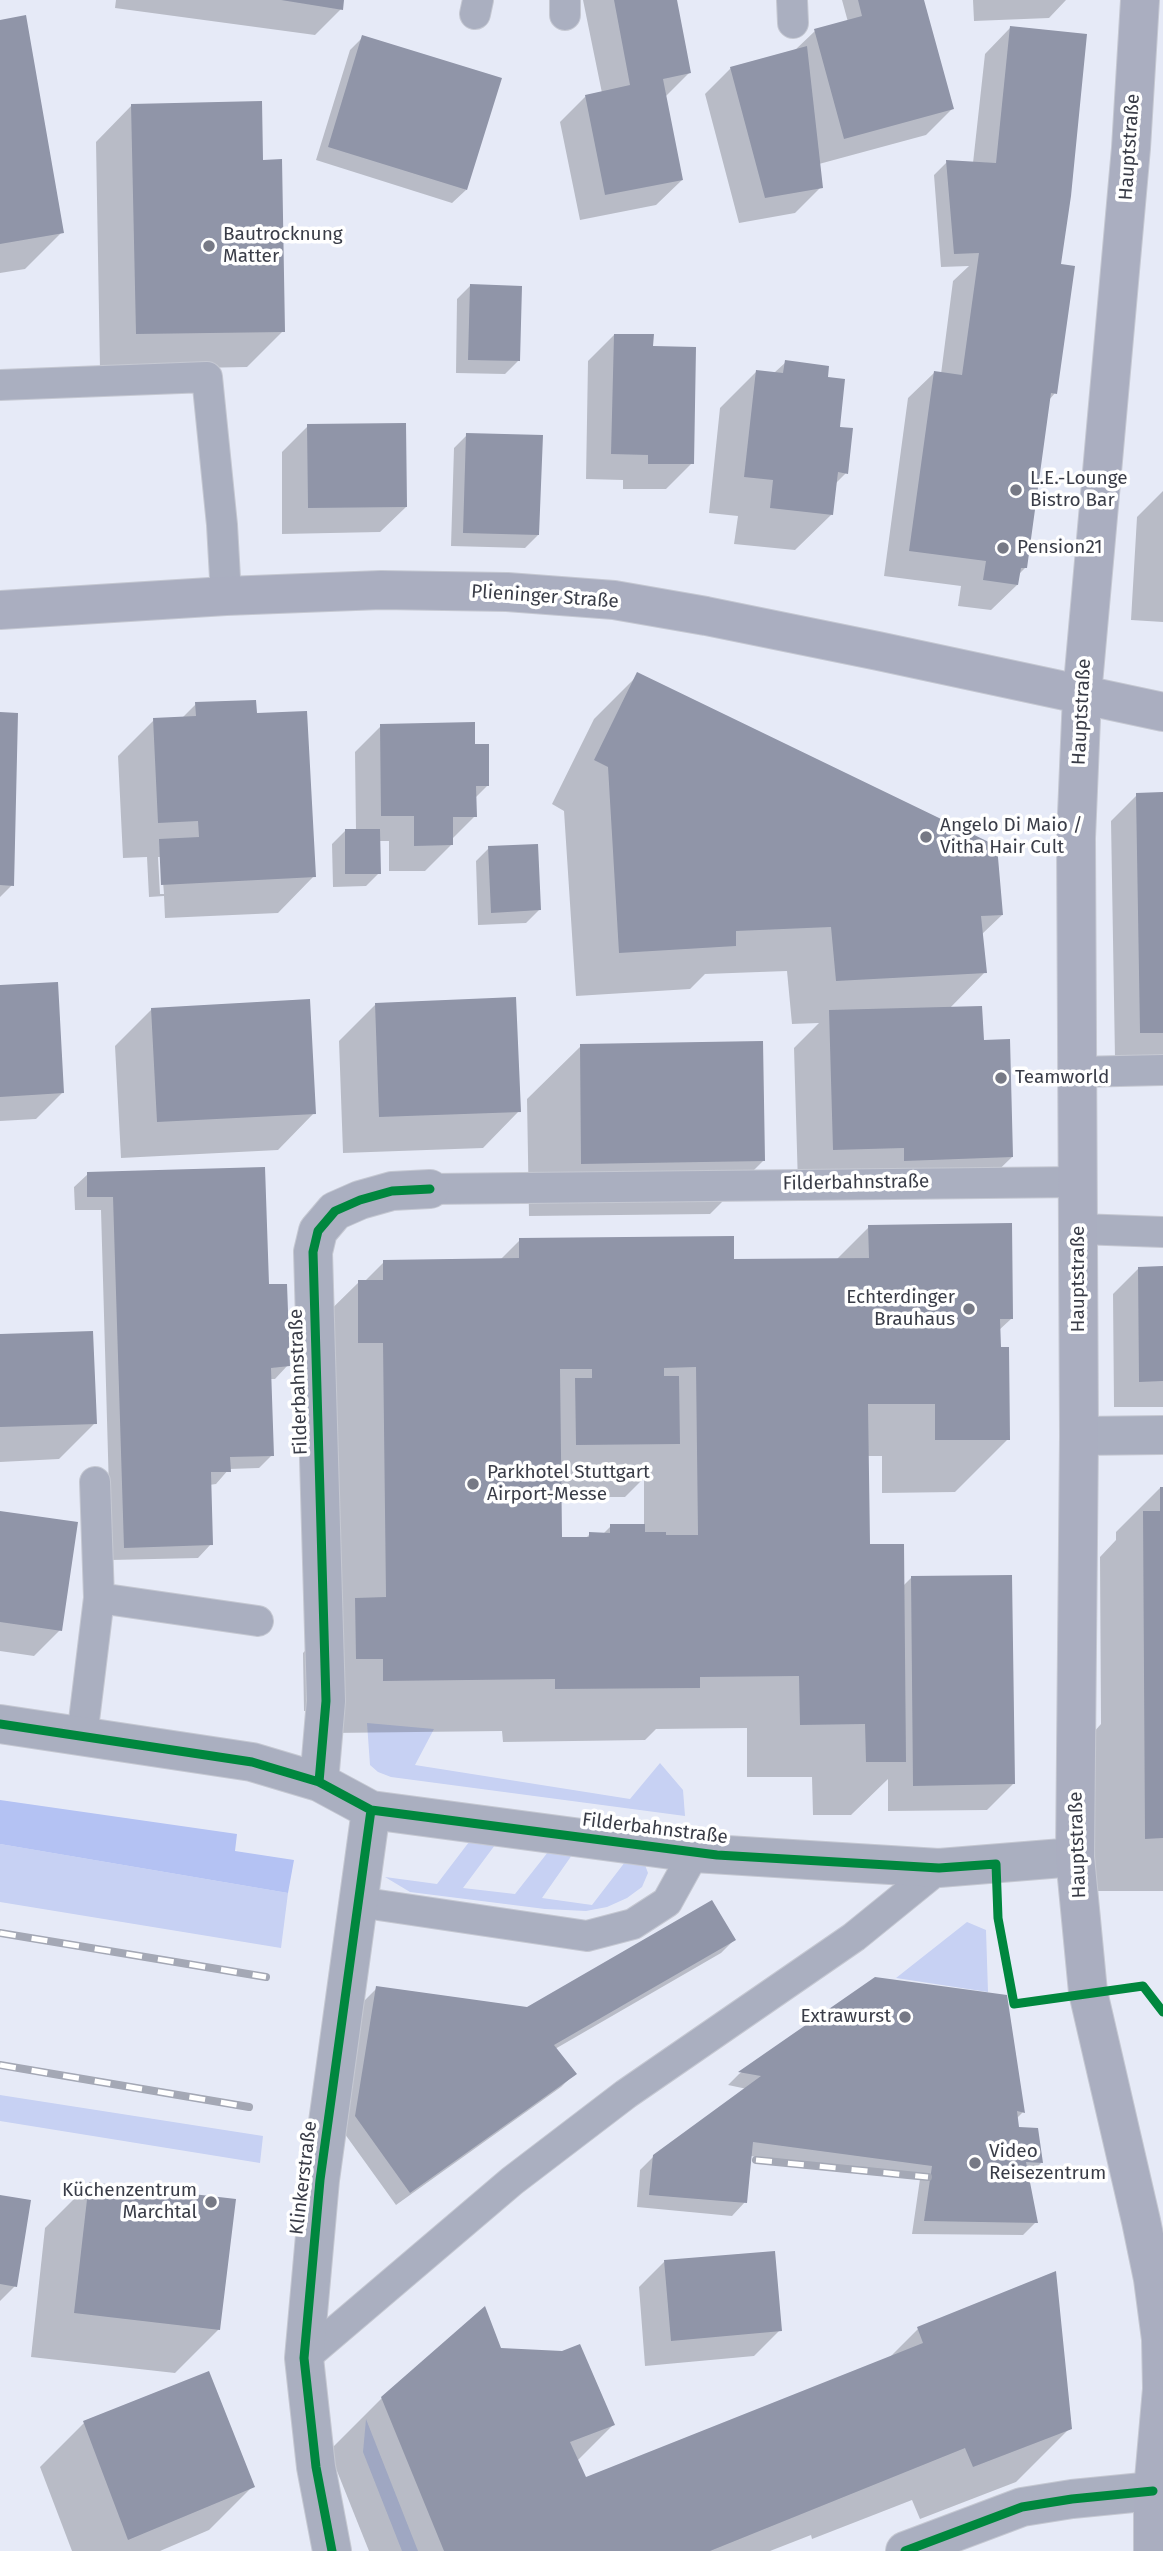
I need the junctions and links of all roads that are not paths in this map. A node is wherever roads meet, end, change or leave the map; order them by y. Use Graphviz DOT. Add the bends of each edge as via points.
graph roads {
  1 [pos="1140,0"];
  2 [pos="0,385"];
  3 [pos="226,596"];
  4 [pos="0,610"];
  5 [pos="1082,695"];
  6 [pos="1163,712"];
  7 [pos="1163,1070"];
  8 [pos="1077,1072"];
  9 [pos="1079,1182"];
  10 [pos="429,1189"];
  11 [pos="1079,1228"];
  12 [pos="1163,1232"];
  13 [pos="1163,1435"];
  14 [pos="1079,1436"];
  15 [pos="95,1482"];
  16 [pos="99,1598"];
  17 [pos="258,1621"];
  18 [pos="0,1724"];
  19 [pos="82,1737"];
  20 [pos="319,1782"];
  21 [pos="371,1810"];
  22 [pos="694,1853"];
  23 [pos="1075,1857"];
  24 [pos="939,1868"];
  25 [pos="358,1902"];
  26 [pos="304,2358"];
  27 [pos="1153,2491"];
  28 [pos="332,2551"];
  29 [pos="905,2551"];
  30 [pos="1153,2551"];
  1 -- 5 [label="main road, Hauptstraße"];
  2 -- 3 [label="lane" via="207,377"];
  3 -- 4 [label="main road, Plieninger Straße"];
  3 -- 5 [label="main road, Plieninger Straße" via="381,590 614,600"];
  5 -- 6 [label="main road, Plieninger Straße"];
  5 -- 8 [label="main road, Hauptstraße" via="1076,851"];
  7 -- 8 [label="lane"];
  8 -- 9 [label="main road, Hauptstraße"];
  9 -- 10 [label="lane, Filderbahnstraße"];
  9 -- 11 [label="main road, Hauptstraße"];
  10 -- 20 [label="street, Filderbahnstraße" via="392,1191 335,1210 318,1231 313,1252 326,1701"];
  11 -- 12 [label="lane"];
  11 -- 14 [label="main road, Hauptstraße"];
  13 -- 14 [label="street"];
  14 -- 23 [label="main road, Hauptstraße"];
  15 -- 16 [label="lane"];
  16 -- 17 [label="lane"];
  16 -- 19 [label="lane"];
  18 -- 19 [label="street, Filderbahnstraße"];
  19 -- 20 [label="street, Filderbahnstraße" via="252,1762"];
  20 -- 21 [label="street, Filderbahnstraße"];
  21 -- 22 [label="street, Filderbahnstraße"];
  21 -- 25 [label="street, Klinkerstraße"];
  22 -- 24 [label="street, Filderbahnstraße"];
  22 -- 25 [label="lane" via="667,1902 633,1924 587,1936"];
  23 -- 24 [label="street, Filderbahnstraße"];
  23 -- 27 [label="main road, Hauptstraße" via="1088,1992 1144,2232 1161,2339 1162,2389"];
  24 -- 26 [label="lane" via="854,1937 584,2125"];
  25 -- 26 [label="street, Klinkerstraße" via="320,2180"];
  26 -- 28 [label="street, Klinkerstraße" via="316,2467"];
  27 -- 29 [label="street" via="1022,2507"];
  27 -- 30 [label="main road, Hauptstraße"];
}
